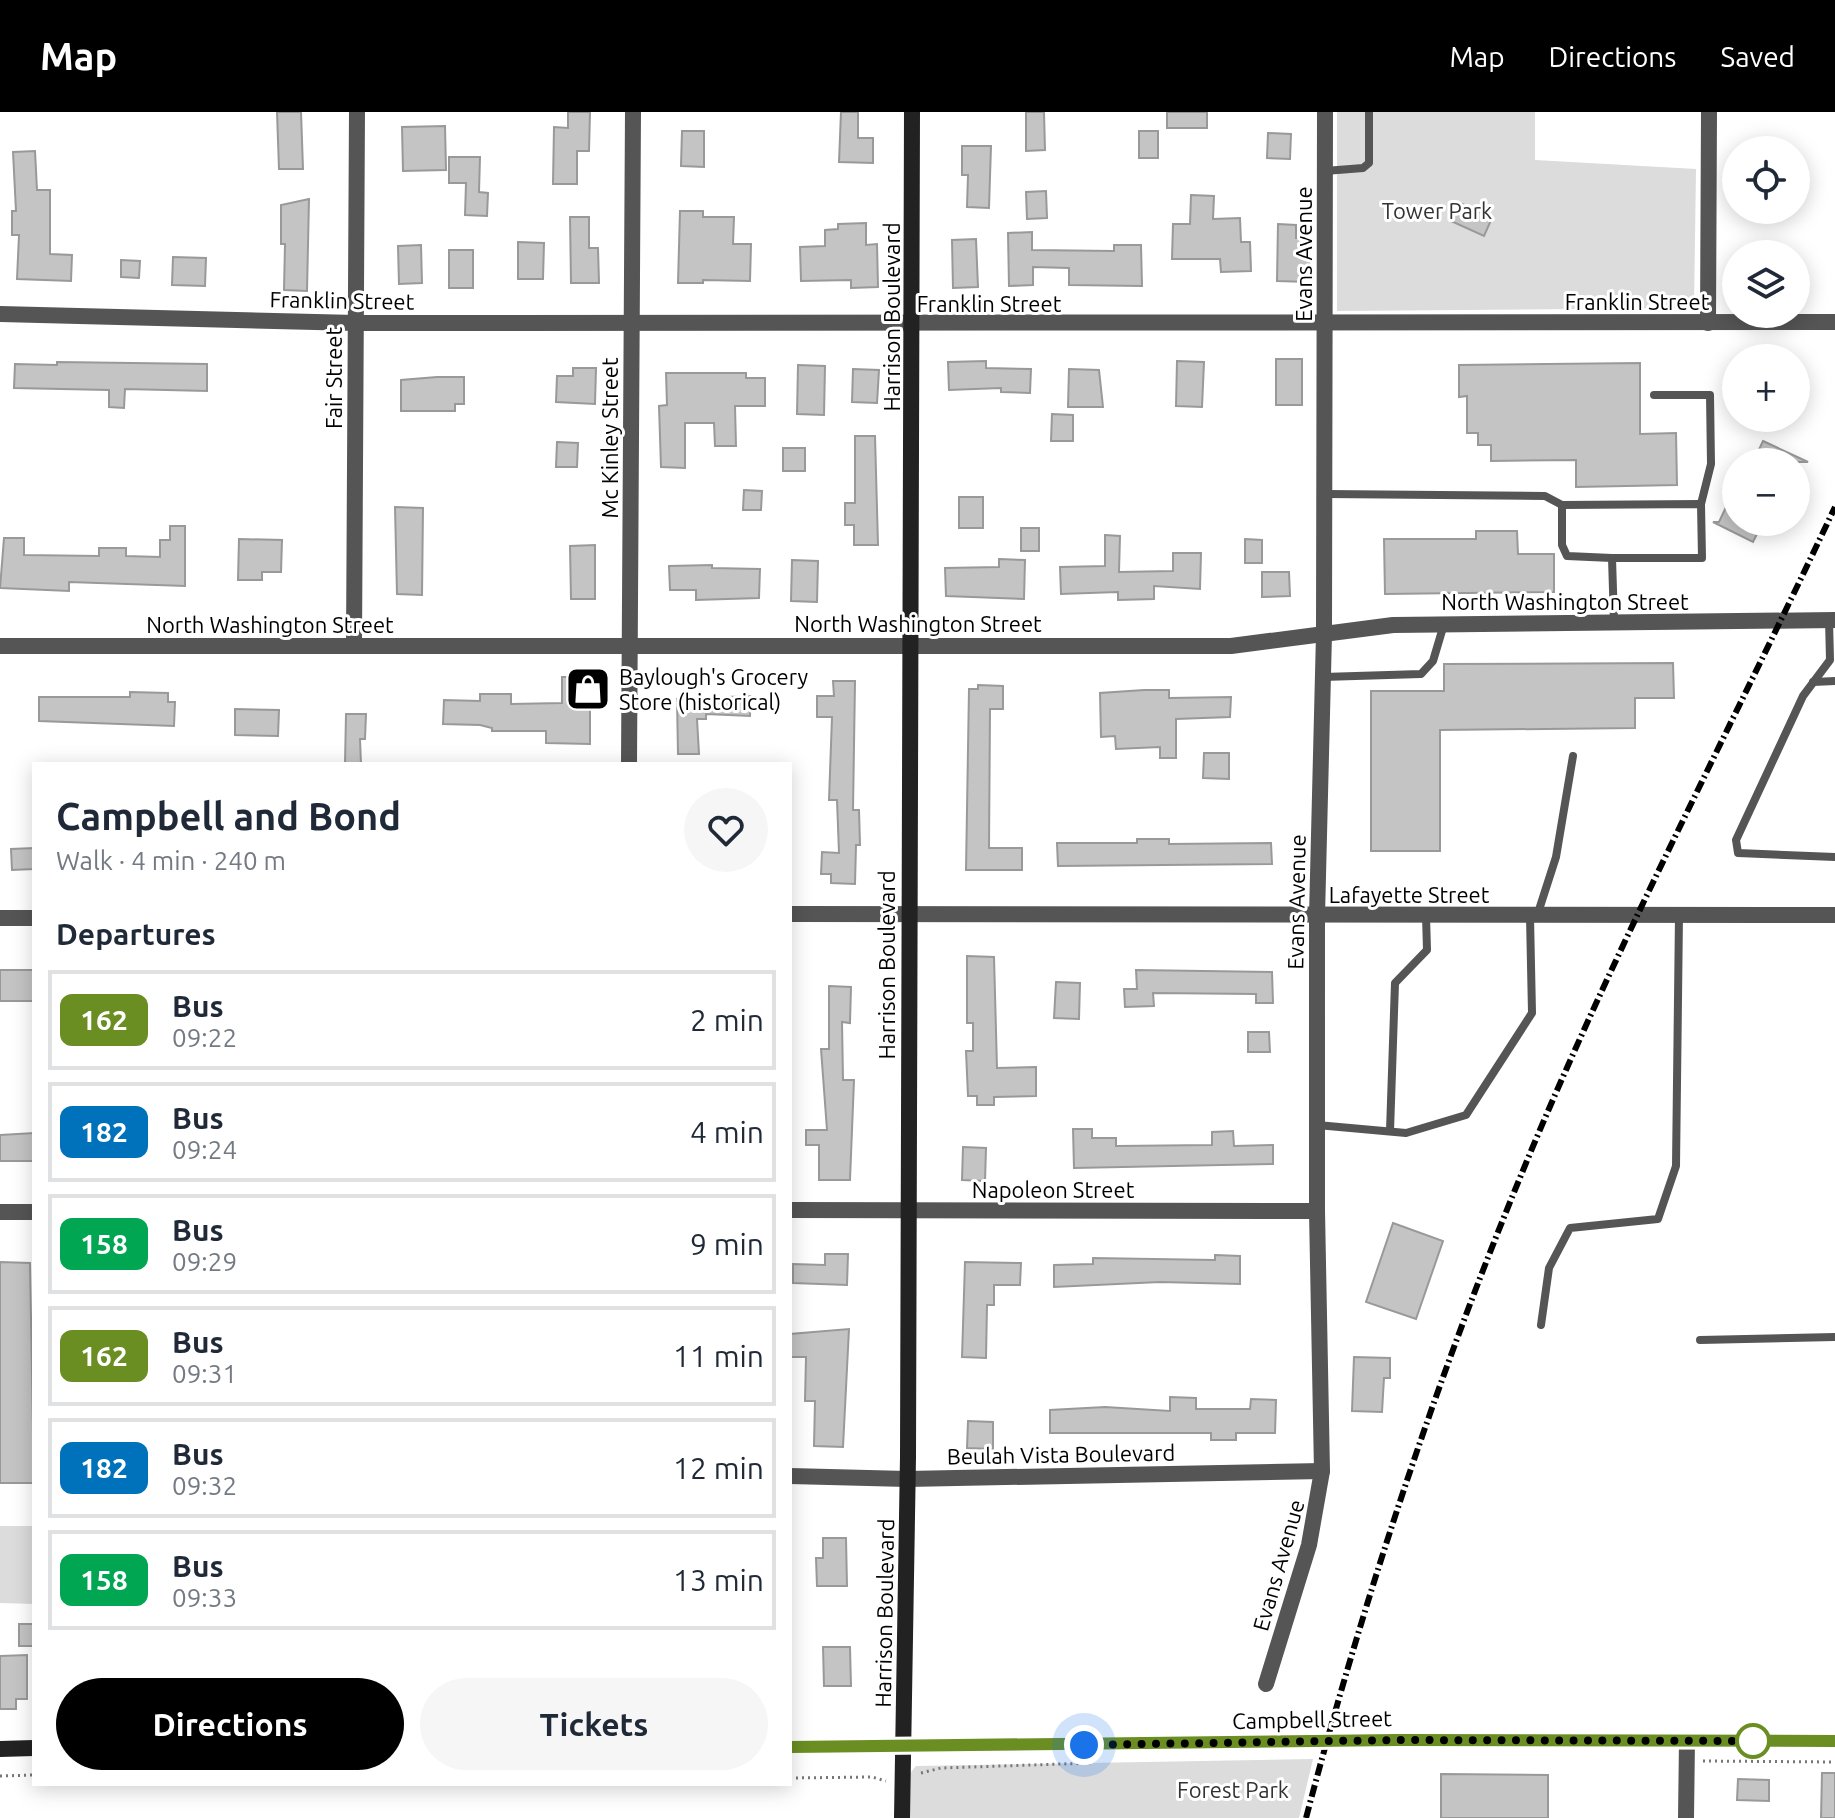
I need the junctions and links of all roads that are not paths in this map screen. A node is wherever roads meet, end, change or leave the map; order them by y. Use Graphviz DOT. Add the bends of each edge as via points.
graph roads {
  1 [pos="357,112"];
  2 [pos="633,112"];
  3 [pos="912,112"];
  4 [pos="1325,112"];
  5 [pos="1369,112"];
  6 [pos="1709,112"];
  7 [pos="1325,171"];
  8 [pos="0,314"];
  9 [pos="1835,322"];
  10 [pos="356,323"];
  11 [pos="631,323"];
  12 [pos="1708,323"];
  13 [pos="914,325"];
  14 [pos="1325,325"];
  15 [pos="1654,395"];
  16 [pos="1324,494"];
  17 [pos="1701,504"];
  18 [pos="1562,505"];
  19 [pos="1612,558"];
  20 [pos="1832,620"];
  21 [pos="1614,623"];
  22 [pos="1444,624"];
  23 [pos="1324,634"];
  24 [pos="910,644"];
  25 [pos="354,645"];
  26 [pos="0,646"];
  27 [pos="631,647"];
  28 [pos="1323,677"];
  29 [pos="1835,681"];
  30 [pos="1813,682"];
  31 [pos="1573,756"];
  32 [pos="629,762"];
  33 [pos="1835,857"];
  34 [pos="908,913"];
  35 [pos="792,914"];
  36 [pos="1679,914"];
  37 [pos="1835,915"];
  38 [pos="1317,916"];
  39 [pos="1426,916"];
  40 [pos="1533,917"];
  41 [pos="0,918"];
  42 [pos="32,918"];
  43 [pos="1317,1125"];
  44 [pos="1390,1131"];
  45 [pos="792,1210"];
  46 [pos="906,1211"];
  47 [pos="1317,1211"];
  48 [pos="0,1212"];
  49 [pos="32,1212"];
  50 [pos="1541,1325"];
  51 [pos="1835,1337"];
  52 [pos="1700,1340"];
  53 [pos="1322,1471"];
  54 [pos="793,1479"];
  55 [pos="907,1479"];
  56 [pos="1266,1684"];
  57 [pos="1687,1741"];
  58 [pos="1835,1741"];
  59 [pos="792,1747"];
  60 [pos="32,1748"];
  61 [pos="903,1748"];
  62 [pos="0,1749"];
  63 [pos="902,1818"];
  64 [pos="1686,1818"];
  1 -- 10 [label="street, Fair Street"];
  2 -- 11 [label="street, Mc Kinley Street"];
  3 -- 13 [label="street, Harrison Boulevard"];
  4 -- 7 [label="street, Evans Avenue"];
  5 -- 7 [label="lane" via="1369,163"];
  6 -- 12 [label="street"];
  7 -- 14 [label="street, Evans Avenue"];
  8 -- 10 [label="street, Franklin Street"];
  9 -- 12 [label="street, Franklin Street"];
  10 -- 11 [label="street, Franklin Street"];
  10 -- 25 [label="street, Fair Street"];
  11 -- 13 [label="street, Franklin Street"];
  11 -- 27 [label="street, Mc Kinley Street"];
  12 -- 14 [label="street, Franklin Street"];
  13 -- 14 [label="street, Franklin Street"];
  13 -- 24 [label="street, Harrison Boulevard"];
  14 -- 16 [label="street, Evans Avenue"];
  15 -- 17 [label="lane" via="1710,395 1711,464"];
  16 -- 18 [label="lane" via="1545,496"];
  16 -- 23 [label="street, Evans Avenue"];
  17 -- 18 [label="lane"];
  17 -- 19 [label="lane" via="1702,558"];
  18 -- 19 [label="lane" via="1567,556"];
  19 -- 21 [label="lane"];
  20 -- 21 [label="street, North Washington Street"];
  20 -- 30 [label="lane" via="1830,660"];
  21 -- 22 [label="street, North Washington Street"];
  22 -- 23 [label="street, North Washington Street"];
  22 -- 28 [label="lane" via="1433,661 1421,674"];
  23 -- 24 [label="street, North Washington Street" via="1231,646"];
  23 -- 28 [label="street, Evans Avenue"];
  24 -- 27 [label="street, North Washington Street"];
  24 -- 34 [label="street, Harrison Boulevard"];
  25 -- 26 [label="street, North Washington Street"];
  25 -- 27 [label="street, North Washington Street"];
  27 -- 32 [label="street, Mc Kinley Street"];
  28 -- 38 [label="street, Evans Avenue"];
  29 -- 30 [label="lane"];
  30 -- 33 [label="lane" via="1736,840 1738,853"];
  31 -- 40 [label="lane" via="1556,857"];
  34 -- 35 [label="street, Lafayette Street"];
  34 -- 38 [label="street, Lafayette Street"];
  34 -- 46 [label="street, Harrison Boulevard"];
  36 -- 37 [label="street, Lafayette Street"];
  36 -- 40 [label="street, Lafayette Street"];
  36 -- 50 [label="lane" via="1676,1166 1658,1219 1570,1228 1549,1268"];
  38 -- 39 [label="street, Lafayette Street"];
  38 -- 43 [label="street, Evans Avenue"];
  39 -- 40 [label="street, Lafayette Street"];
  39 -- 44 [label="lane" via="1427,950 1395,983"];
  40 -- 44 [label="lane" via="1532,1013 1466,1115 1406,1133"];
  41 -- 42 [label="street"];
  43 -- 44 [label="lane"];
  43 -- 47 [label="street, Evans Avenue"];
  45 -- 46 [label="street, Napoleon Street"];
  46 -- 47 [label="street, Napoleon Street"];
  46 -- 55 [label="street, Harrison Boulevard"];
  47 -- 53 [label="street, Evans Avenue"];
  48 -- 49 [label="street"];
  51 -- 52 [label="lane"];
  53 -- 55 [label="street, Beulah Vista Boulevard"];
  53 -- 56 [label="street, Evans Avenue" via="1309,1545"];
  54 -- 55 [label="street, Beulah Vista Boulevard"];
  55 -- 61 [label="street, Harrison Boulevard"];
  57 -- 58 [label="street, Campbell Street"];
  57 -- 61 [label="street, Campbell Street, bridge"];
  57 -- 64 [label="street"];
  59 -- 61 [label="street, Campbell Street"];
  60 -- 62 [label="street"];
  61 -- 63 [label="street, Harrison Boulevard"];
}
